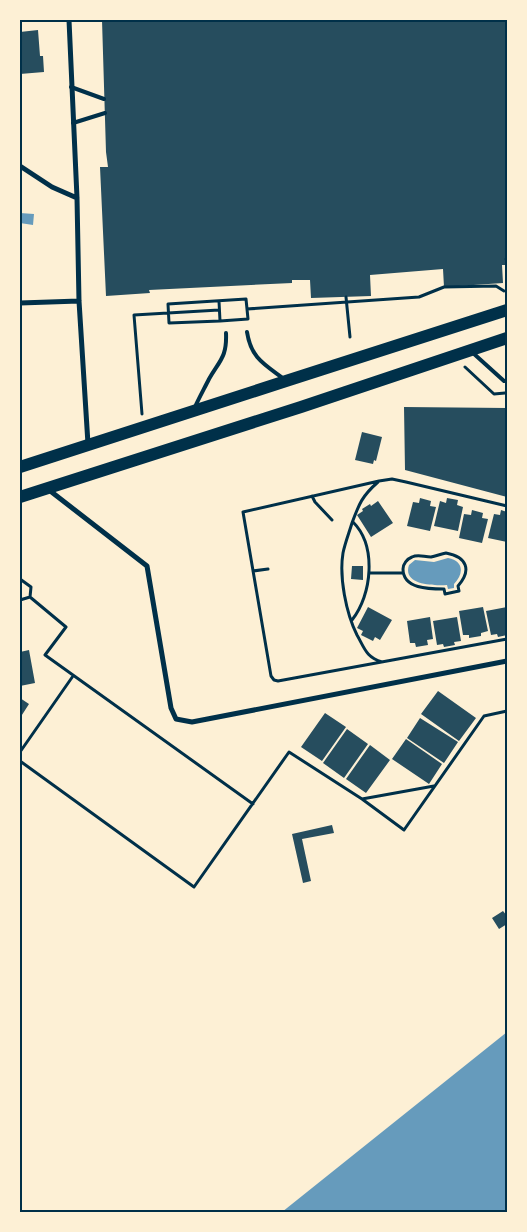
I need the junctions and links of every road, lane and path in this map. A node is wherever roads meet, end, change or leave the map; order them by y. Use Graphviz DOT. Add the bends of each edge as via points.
graph roads {
  1 [pos="69,20"];
  2 [pos="72,87"];
  3 [pos="104,99"];
  4 [pos="105,113"];
  5 [pos="73,123"];
  6 [pos="20,166"];
  7 [pos="77,198"];
  8 [pos="504,290"];
  9 [pos="346,297"];
  10 [pos="79,301"];
  11 [pos="219,301"];
  12 [pos="346,302"];
  13 [pos="20,303"];
  14 [pos="219,310"];
  15 [pos="247,310"];
  16 [pos="507,310"];
  17 [pos="168,312"];
  18 [pos="220,320"];
  19 [pos="226,332"];
  20 [pos="247,332"];
  21 [pos="350,337"];
  22 [pos="507,338"];
  23 [pos="471,350"];
  24 [pos="464,366"];
  25 [pos="286,381"];
  26 [pos="507,381"];
  27 [pos="507,393"];
  28 [pos="192,411"];
  29 [pos="142,416"];
  30 [pos="88,445"];
  31 [pos="20,467"];
  32 [pos="379,481"];
  33 [pos="46,488"];
  34 [pos="312,496"];
  35 [pos="20,497"];
  36 [pos="507,506"];
  37 [pos="332,520"];
  38 [pos="353,522"];
  39 [pos="268,569"];
  40 [pos="253,572"];
  41 [pos="369,573"];
  42 [pos="403,573"];
  43 [pos="20,579"];
  44 [pos="30,597"];
  45 [pos="20,600"];
  46 [pos="352,620"];
  47 [pos="507,639"];
  48 [pos="507,661"];
  49 [pos="383,662"];
  50 [pos="73,676"];
  51 [pos="507,711"];
  52 [pos="20,752"];
  53 [pos="20,761"];
  54 [pos="435,786"];
  55 [pos="362,799"];
  56 [pos="253,804"];
  1 -- 2 [label="street"];
  2 -- 3 [label="lane"];
  2 -- 5 [label="street"];
  4 -- 5 [label="lane"];
  5 -- 7 [label="street"];
  6 -- 7 [label="street"];
  7 -- 10 [label="street"];
  8 -- 12 [label="path" via="496,286 444,287 419,297"];
  9 -- 12 [label="path"];
  10 -- 13 [label="street"];
  10 -- 30 [label="street"];
  11 -- 14 [label="path"];
  11 -- 15 [label="path" via="246,299"];
  11 -- 17 [label="path" via="168,304"];
  12 -- 15 [label="path"];
  12 -- 21 [label="path"];
  14 -- 17 [label="path"];
  14 -- 18 [label="path"];
  15 -- 18 [label="path" via="248,319"];
  16 -- 25 [label="main road"];
  17 -- 18 [label="path" via="169,323"];
  17 -- 29 [label="path" via="134,315"];
  19 -- 28 [label="lane" via="221,362"];
  20 -- 25 [label="lane" via="255,355"];
  22 -- 23 [label="main road"];
  23 -- 26 [label="lane"];
  23 -- 33 [label="main road"];
  24 -- 27 [label="path" via="494,394"];
  25 -- 28 [label="main road"];
  28 -- 30 [label="main road"];
  30 -- 31 [label="main road"];
  32 -- 34 [label="path"];
  32 -- 36 [label="path" via="406,482"];
  32 -- 38 [label="path" via="363,497"];
  33 -- 35 [label="main road"];
  33 -- 48 [label="street" via="147,566 171,708 176,719 192,722"];
  34 -- 37 [label="path"];
  34 -- 40 [label="path" via="243,512"];
  38 -- 41 [label="path" via="363,536"];
  38 -- 46 [label="path" via="343,554 342,570"];
  39 -- 40 [label="path"];
  40 -- 49 [label="path" via="274,680"];
  41 -- 42 [label="path"];
  41 -- 46 [label="path" via="362,602"];
  42 -- 42 [label="path" via="413,585 444,589 445,594 459,591 466,567 453,554 416,555 403,565"];
  43 -- 44 [label="path" via="31,587"];
  44 -- 45 [label="path"];
  44 -- 50 [label="path" via="66,627 45,655"];
  46 -- 49 [label="path" via="369,656"];
  47 -- 49 [label="path"];
  50 -- 52 [label="path"];
  50 -- 56 [label="path"];
  51 -- 54 [label="path" via="484,716"];
  53 -- 56 [label="path" via="194,887"];
  54 -- 55 [label="path"];
  54 -- 55 [label="path" via="404,830"];
  55 -- 56 [label="path" via="289,752"];
}
